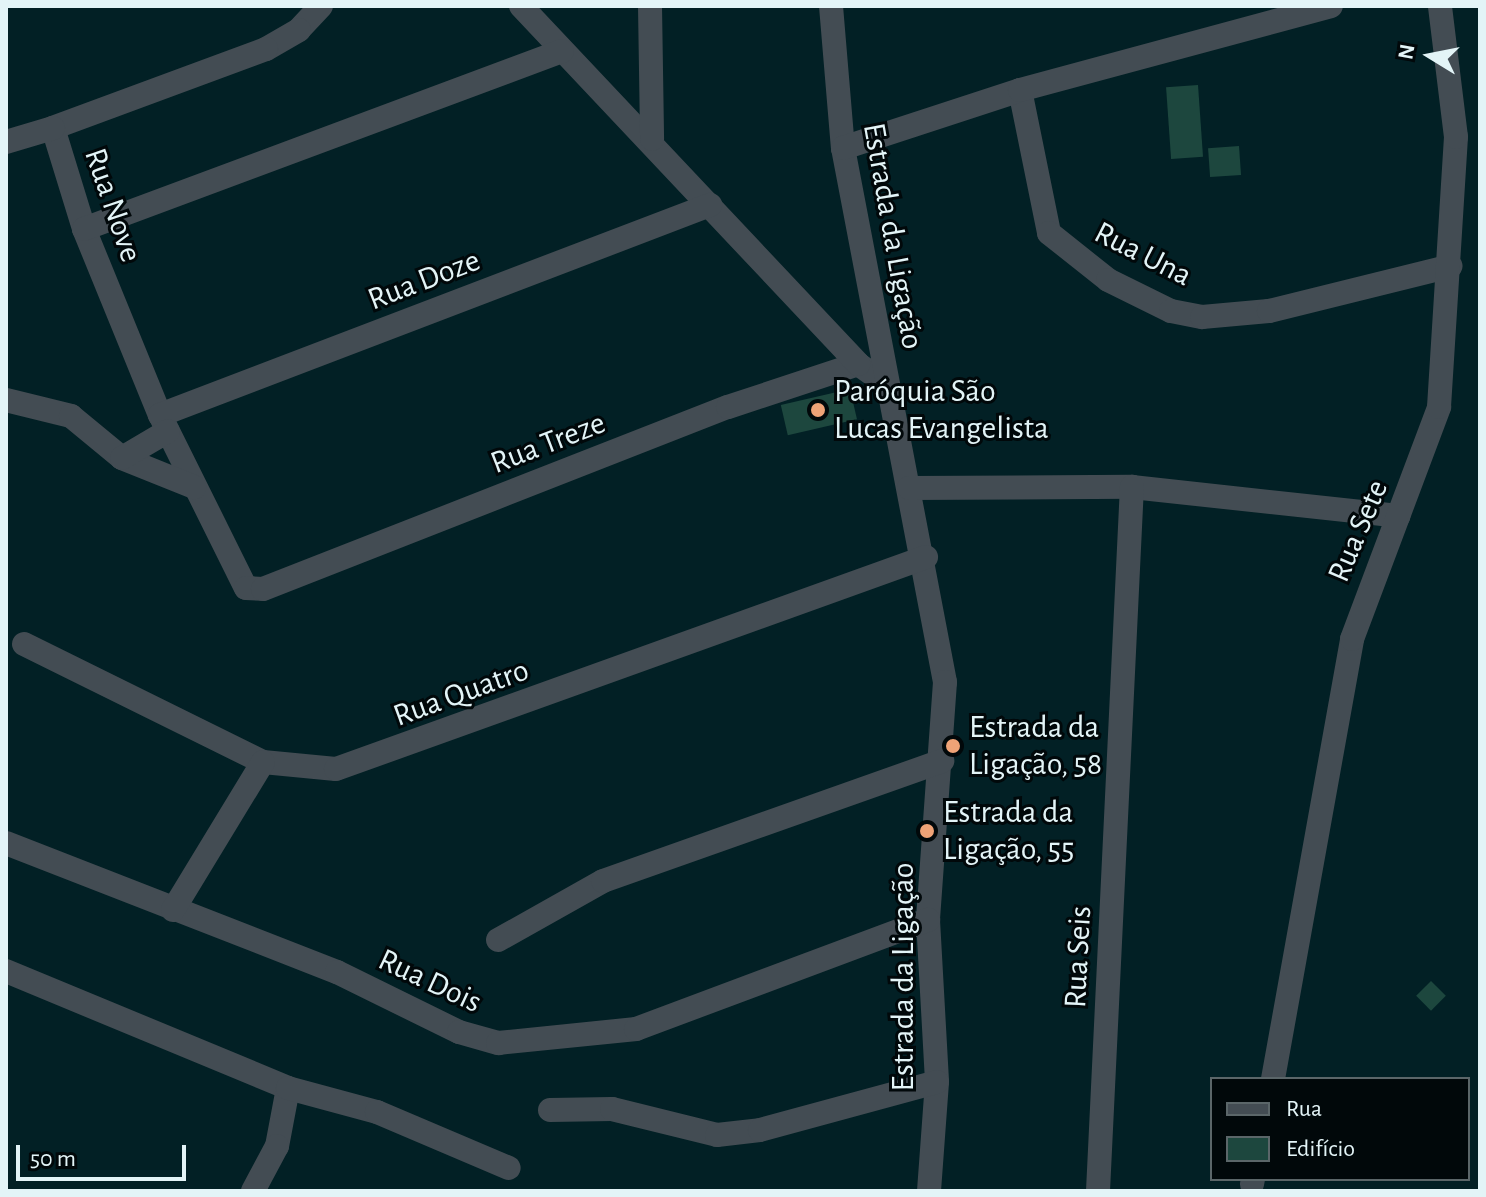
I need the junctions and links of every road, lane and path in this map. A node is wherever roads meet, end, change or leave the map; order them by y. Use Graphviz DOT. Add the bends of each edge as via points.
graph roads {
  1 [pos="321,6"];
  2 [pos="521,6"];
  3 [pos="650,6"];
  4 [pos="831,6"];
  5 [pos="1331,6"];
  6 [pos="1440,6"];
  7 [pos="562,51"];
  8 [pos="1020,90"];
  9 [pos="53,128"];
  10 [pos="652,139"];
  11 [pos="6,142"];
  12 [pos="843,148"];
  13 [pos="710,205"];
  14 [pos="84,229"];
  15 [pos="1451,266"];
  16 [pos="858,364"];
  17 [pos="887,384"];
  18 [pos="6,400"];
  19 [pos="164,423"];
  20 [pos="122,458"];
  21 [pos="194,487"];
  22 [pos="1132,487"];
  23 [pos="909,488"];
  24 [pos="1398,516"];
  25 [pos="926,557"];
  26 [pos="234,574"];
  27 [pos="24,644"];
  28 [pos="942,761"];
  29 [pos="263,762"];
  30 [pos="6,843"];
  31 [pos="173,910"];
  32 [pos="928,920"];
  33 [pos="498,940"];
  34 [pos="6,971"];
  35 [pos="1273,1077"];
  36 [pos="937,1082"];
  37 [pos="288,1088"];
  38 [pos="550,1110"];
  39 [pos="509,1168"];
  40 [pos="253,1191"];
  41 [pos="929,1191"];
  42 [pos="1098,1191"];
  1 -- 9 [label="street, Rua Nove" via="299,30 266,49"];
  2 -- 7 [label="street"];
  3 -- 10 [label="street"];
  4 -- 12 [label="street, Estrada da Ligação"];
  5 -- 8 [label="street"];
  6 -- 15 [label="street, Rua Sete" via="1456,137"];
  7 -- 10 [label="street"];
  7 -- 14 [label="street"];
  8 -- 12 [label="street"];
  8 -- 15 [label="street, Rua Una" via="1049,233 1108,280 1171,311 1202,317 1269,311"];
  9 -- 11 [label="street"];
  9 -- 14 [label="street, Rua Nove"];
  10 -- 13 [label="street"];
  12 -- 17 [label="street, Estrada da Ligação"];
  13 -- 16 [label="street"];
  13 -- 19 [label="street, Rua Doze"];
  14 -- 19 [label="street, Rua Nove"];
  15 -- 24 [label="street, Rua Sete" via="1439,407"];
  16 -- 17 [label="street"];
  16 -- 26 [label="street, Rua Treze" via="728,407 263,589 246,588"];
  17 -- 23 [label="street, Estrada da Ligação"];
  18 -- 20 [label="street" via="71,416"];
  19 -- 20 [label="street, Rua Doze"];
  19 -- 21 [label="street, Rua Nove"];
  20 -- 21 [label="street"];
  21 -- 26 [label="street, Rua Nove"];
  22 -- 23 [label="street"];
  22 -- 24 [label="street"];
  22 -- 42 [label="street, Rua Seis"];
  23 -- 25 [label="street, Estrada da Ligação"];
  24 -- 35 [label="street, Rua Sete" via="1352,639"];
  25 -- 28 [label="street, Estrada da Ligação" via="945,682"];
  25 -- 29 [label="street, Rua Quatro" via="362,763 312,769"];
  27 -- 29 [label="street, Rua Quatro"];
  28 -- 32 [label="street, Estrada da Ligação"];
  28 -- 33 [label="street" via="603,881"];
  29 -- 31 [label="street"];
  30 -- 31 [label="street, Rua Dois"];
  31 -- 32 [label="street, Rua Dois" via="337,972 459,1032 498,1043 592,1036 672,1019"];
  32 -- 36 [label="street, Estrada da Ligação"];
  34 -- 37 [label="street"];
  36 -- 38 [label="street" via="760,1130 717,1135 612,1109"];
  36 -- 41 [label="street, Estrada da Ligação"];
  37 -- 39 [label="street" via="377,1112"];
  37 -- 40 [label="street" via="277,1146"];
}
